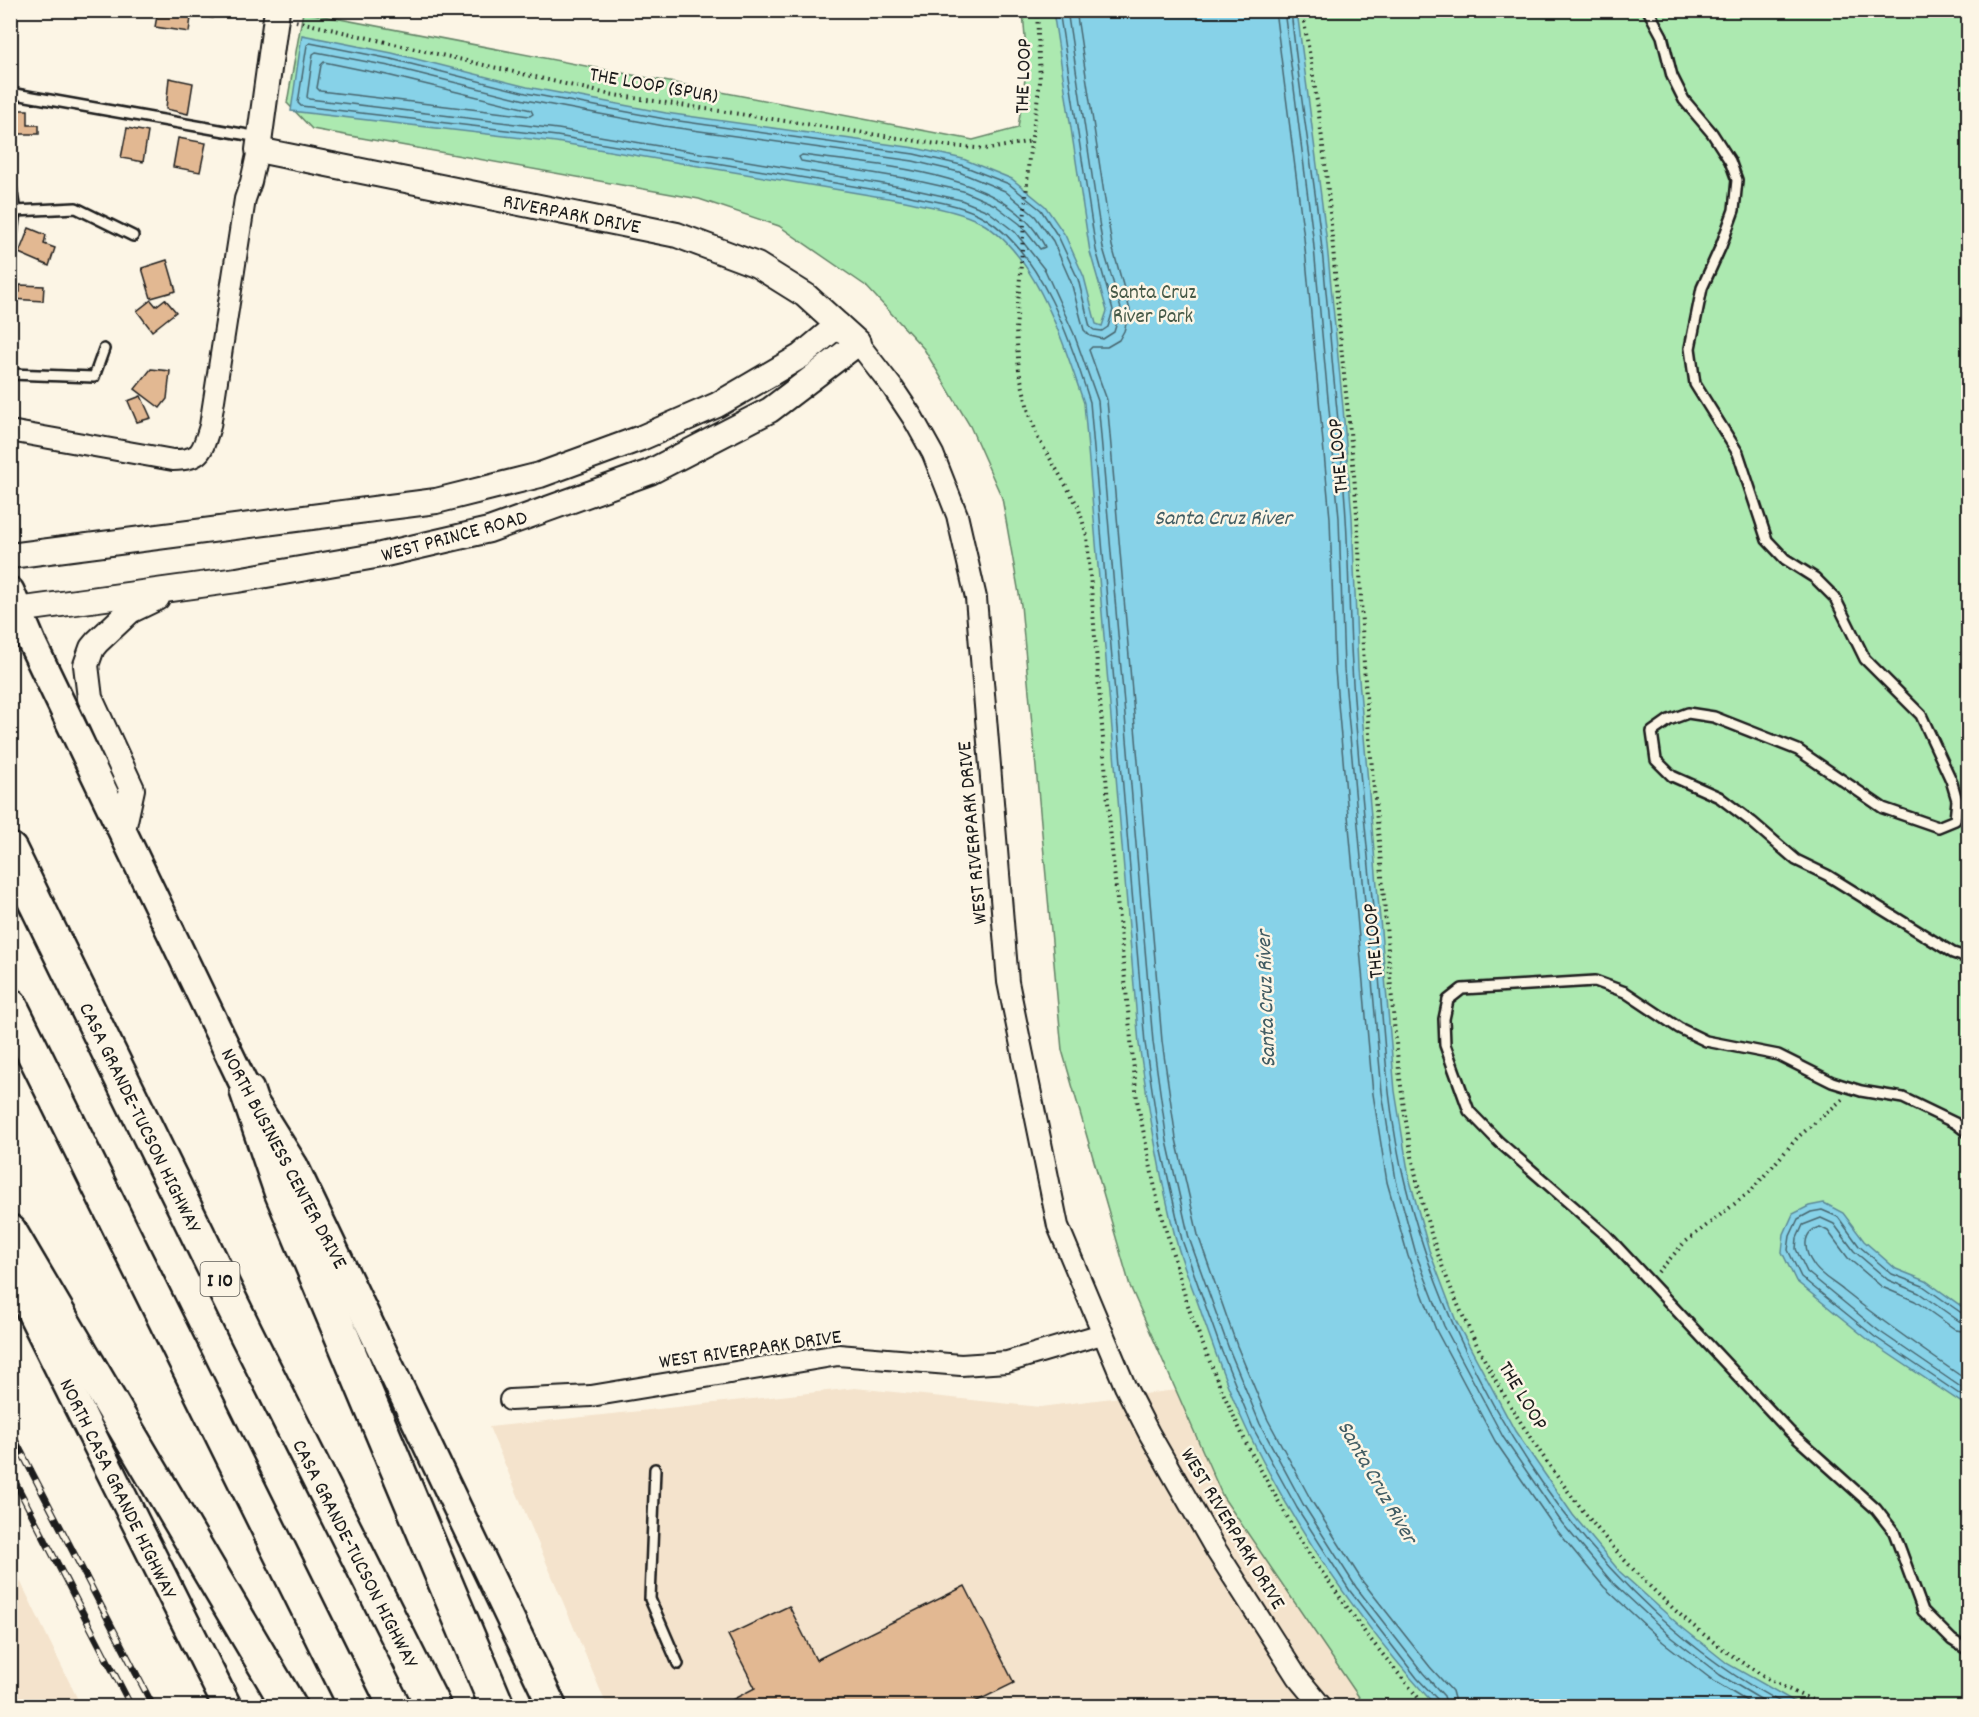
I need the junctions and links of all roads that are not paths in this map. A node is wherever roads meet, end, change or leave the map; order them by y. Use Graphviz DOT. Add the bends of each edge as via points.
graph roads {
  1 [pos="1648,10"];
  2 [pos="277,14"];
  3 [pos="10,93"];
  4 [pos="259,144"];
  5 [pos="10,181"];
  6 [pos="15,211"];
  7 [pos="133,236"];
  8 [pos="10,250"];
  9 [pos="838,324"];
  10 [pos="858,343"];
  11 [pos="104,349"];
  12 [pos="10,374"];
  13 [pos="10,431"];
  14 [pos="10,556"];
  15 [pos="178,588"];
  16 [pos="14,604"];
  17 [pos="123,830"];
  18 [pos="10,850"];
  19 [pos="1968,958"];
  20 [pos="10,1005"];
  21 [pos="247,1091"];
  22 [pos="1968,1133"];
  23 [pos="10,1232"];
  24 [pos="10,1269"];
  25 [pos="1102,1334"];
  26 [pos="510,1400"];
  27 [pos="655,1469"];
  28 [pos="1968,1650"];
  29 [pos="678,1664"];
  30 [pos="227,1707"];
  31 [pos="289,1707"];
  32 [pos="356,1707"];
  33 [pos="433,1707"];
  34 [pos="497,1707"];
  35 [pos="552,1707"];
  36 [pos="1321,1707"];
  1 -- 19 [label="lane" via="1662,36 1672,76 1684,100 1712,133 1737,180 1734,210 1702,288 1690,348 1695,384 1738,453 1767,540 1835,598 1865,660 1921,715 1951,780 1957,800 1955,820 1938,827 1883,808 1798,750 1714,717 1688,712 1652,732 1656,760 1672,776 1719,797 1796,861 1827,874 1953,953"];
  2 -- 4 [label="street"];
  3 -- 4 [label="lane"];
  4 -- 9 [label="street, RIVERPARK DRIVE" via="677,234 757,266 805,295"];
  4 -- 13 [label="street" via="245,199 210,426 198,456 173,460"];
  5 -- 6 [label="lane"];
  6 -- 7 [label="lane" via="76,208"];
  6 -- 8 [label="lane"];
  9 -- 10 [label="street, RIVERPARK DRIVE"];
  9 -- 14 [label="street, WEST PRINCE ROAD" via="801,356 717,405 540,475 436,501"];
  10 -- 15 [label="street, WEST PRINCE ROAD" via="770,410 650,472 489,530 381,555"];
  10 -- 25 [label="street, WEST RIVERPARK DRIVE" via="913,418 933,454 957,514 976,598 1008,982 1058,1226"];
  11 -- 12 [label="lane" via="94,377"];
  15 -- 16 [label="street, WEST PRINCE ROAD"];
  15 -- 17 [label="street" via="130,610 92,648 86,665 90,698 132,789"];
  16 -- 17 [label="main road, NORTH BUSINESS CENTER DRIVE"];
  17 -- 21 [label="main road, NORTH BUSINESS CENTER DRIVE"];
  18 -- 33 [label="highway, CASA GRANDE-TUCSON HIGHWAY / I 10"];
  20 -- 32 [label="highway"];
  21 -- 34 [label="highway" via="281,1191"];
  21 -- 35 [label="main road, NORTH BUSINESS CENTER DRIVE" via="294,1166"];
  22 -- 28 [label="lane" via="1903,1098 1832,1082 1778,1055 1706,1041 1625,992 1595,981 1462,989 1448,1000 1445,1045 1469,1111 1606,1235 1790,1432 1876,1509 1894,1532 1923,1611"];
  23 -- 31 [label="highway"];
  24 -- 30 [label="main road, NORTH CASA GRANDE HIGHWAY"];
  25 -- 26 [label="street, WEST RIVERPARK DRIVE" via="1006,1362 960,1365 838,1355 591,1396"];
  25 -- 36 [label="street, WEST RIVERPARK DRIVE" via="1149,1433 1216,1550 1297,1677"];
  27 -- 29 [label="lane" via="650,1599"];
}
